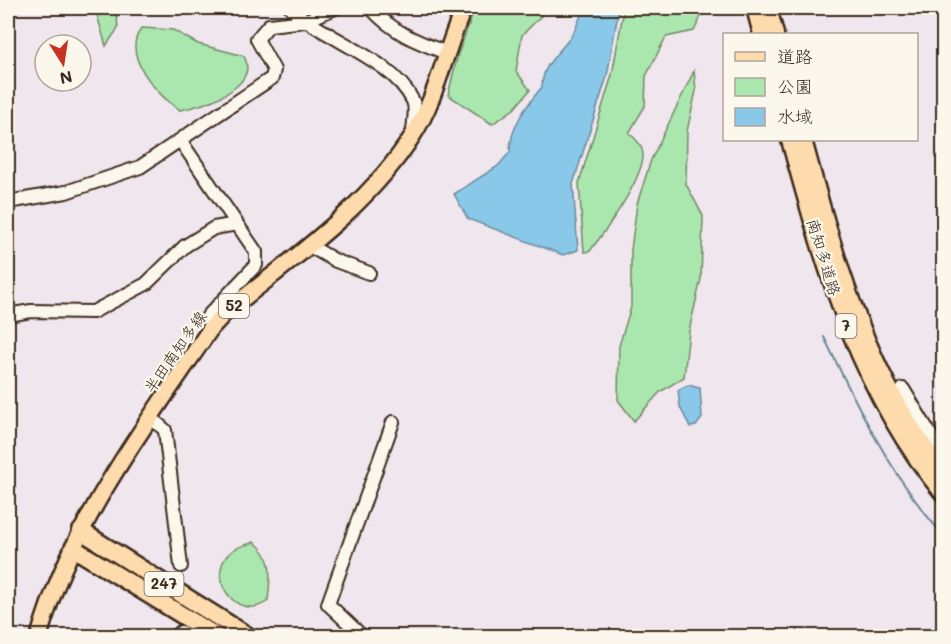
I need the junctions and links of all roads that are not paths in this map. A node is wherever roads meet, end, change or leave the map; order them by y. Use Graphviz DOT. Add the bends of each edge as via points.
graph roads {
  1 [pos="291,8"];
  2 [pos="335,8"];
  3 [pos="371,8"];
  4 [pos="464,8"];
  5 [pos="755,8"];
  6 [pos="768,8"];
  7 [pos="305,21"];
  8 [pos="762,33"];
  9 [pos="775,33"];
  10 [pos="447,53"];
  11 [pos="413,135"];
  12 [pos="180,140"];
  13 [pos="790,141"];
  14 [pos="803,141"];
  15 [pos="8,202"];
  16 [pos="237,224"];
  17 [pos="308,245"];
  18 [pos="369,273"];
  19 [pos="8,315"];
  20 [pos="211,328"];
  21 [pos="903,389"];
  22 [pos="151,418"];
  23 [pos="393,422"];
  24 [pos="944,457"];
  25 [pos="944,474"];
  26 [pos="944,494"];
  27 [pos="81,531"];
  28 [pos="73,548"];
  29 [pos="181,566"];
  30 [pos="39,636"];
  31 [pos="175,636"];
  32 [pos="190,636"];
  33 [pos="216,636"];
  34 [pos="248,636"];
  35 [pos="362,636"];
  1 -- 7 [label="street"];
  2 -- 7 [label="street"];
  3 -- 10 [label="street" via="403,36"];
  4 -- 10 [label="main road, 半田南知多線 / 52"];
  5 -- 8 [label="highway"];
  6 -- 9 [label="highway"];
  7 -- 11 [label="street" via="401,83 414,103"];
  7 -- 12 [label="street" via="269,25 257,39 274,70 272,78"];
  10 -- 11 [label="main road, 半田南知多線 / 52" via="428,107"];
  11 -- 17 [label="main road, 半田南知多線 / 52" via="353,207"];
  12 -- 15 [label="street" via="140,166 66,192"];
  12 -- 16 [label="street"];
  13 -- 26 [label="highway, 南知多道路 / 7" via="831,282 852,339 887,413"];
  14 -- 25 [label="highway, 南知多道路 / 7" via="831,242 863,334 894,400"];
  16 -- 19 [label="street" via="214,228 185,246 146,284 93,312 31,310"];
  16 -- 20 [label="street" via="256,252 256,265 208,316"];
  17 -- 18 [label="street"];
  17 -- 20 [label="main road, 半田南知多線 / 52"];
  20 -- 22 [label="main road, 半田南知多線 / 52"];
  21 -- 24 [label="street"];
  22 -- 27 [label="main road, 半田南知多線 / 52" via="115,469"];
  22 -- 29 [label="street" via="165,430"];
  23 -- 35 [label="street" via="328,604"];
  27 -- 28 [label="main road, 半田南知多線 / 52"];
  27 -- 34 [label="highway, 247"];
  28 -- 30 [label="main road, 半田南知多線 / 52"];
  28 -- 33 [label="highway, 247"];
  31 -- 32 [label="street" via="181,632"];
}
